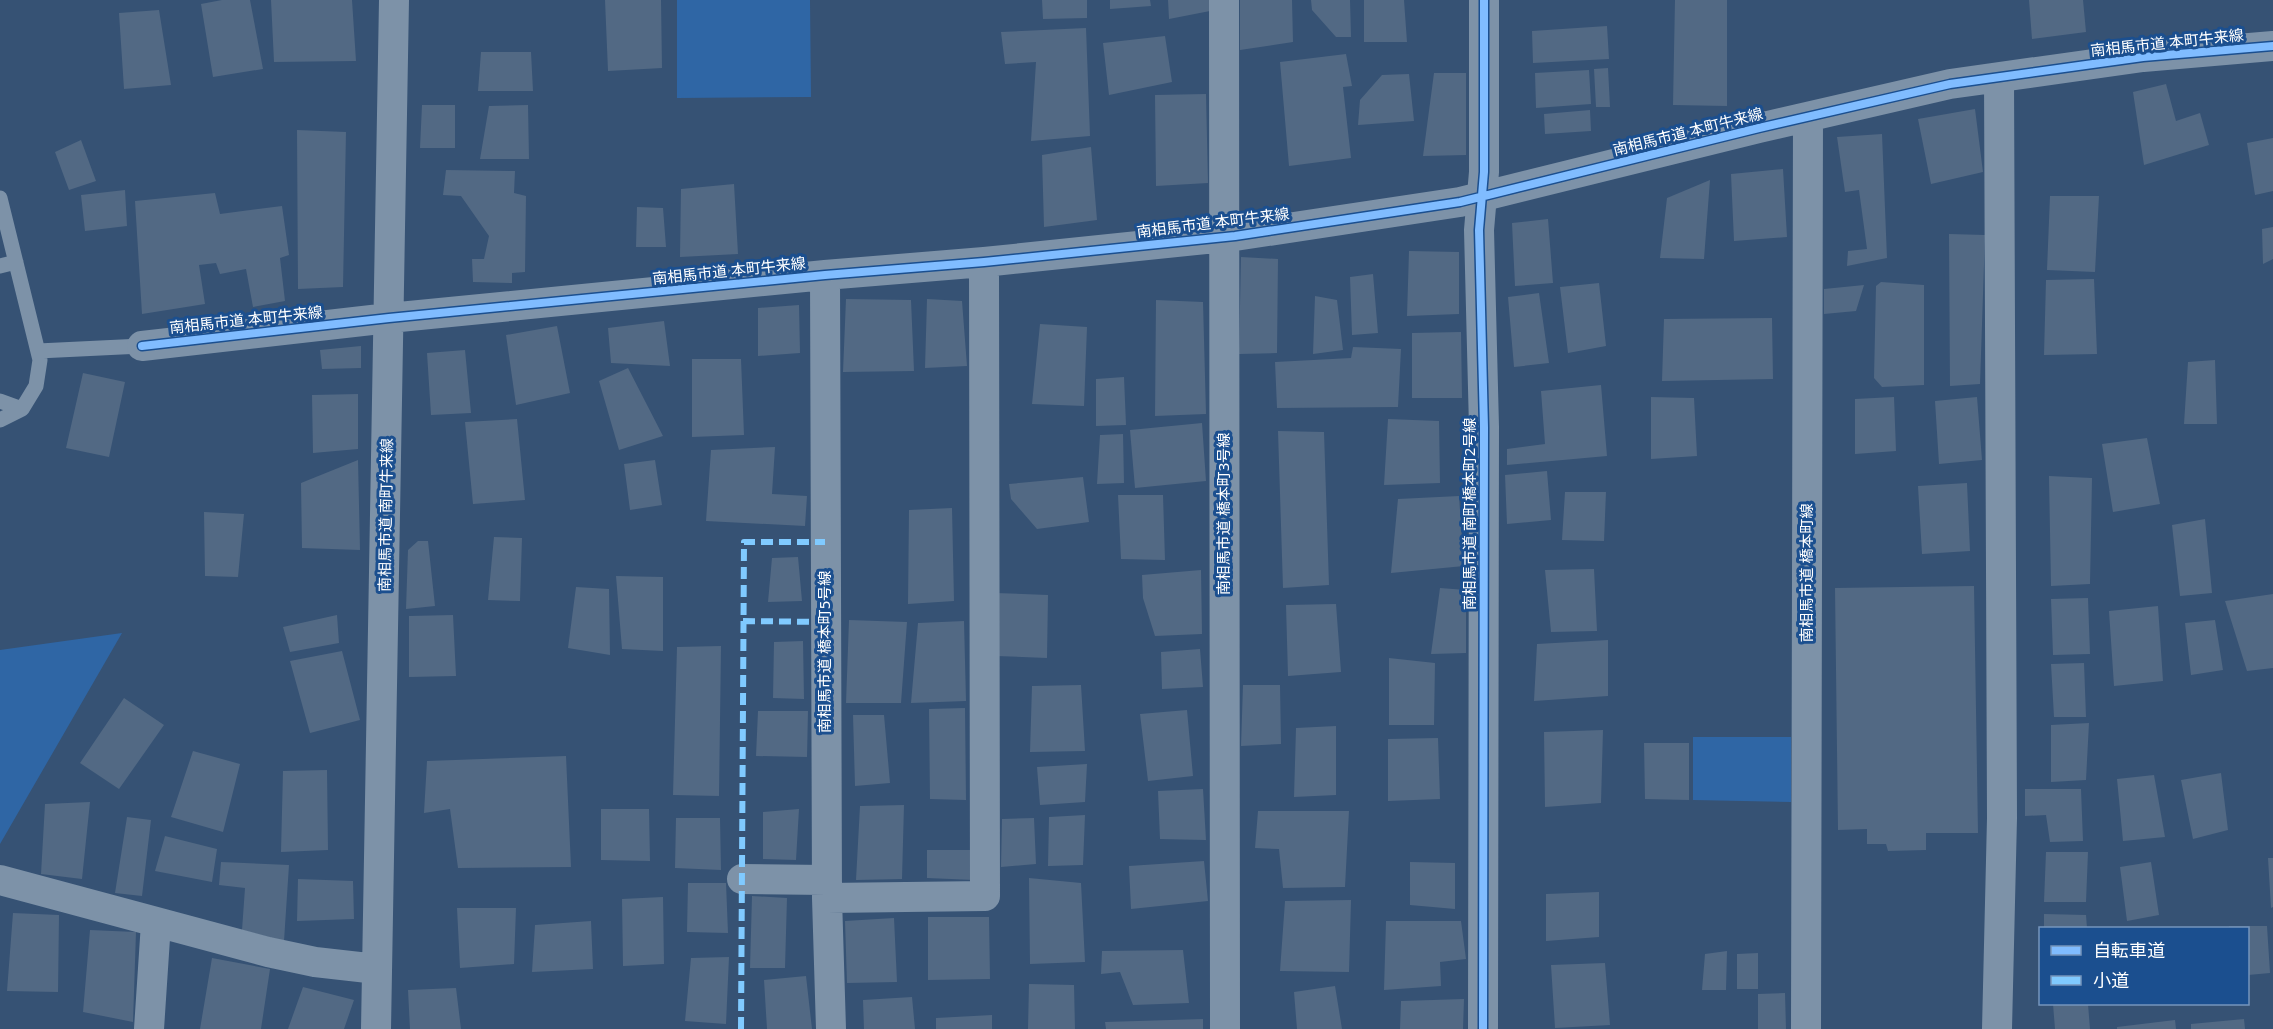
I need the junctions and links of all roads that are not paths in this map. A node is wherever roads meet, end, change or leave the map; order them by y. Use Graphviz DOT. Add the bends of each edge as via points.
graph roads {
  1 [pos="394,0"];
  2 [pos="1224,0"];
  3 [pos="1484,0"];
  4 [pos="2273,46"];
  5 [pos="1998,78"];
  6 [pos="1808,117"];
  7 [pos="1480,197"];
  8 [pos="0,198"];
  9 [pos="1225,237"];
  10 [pos="16,262"];
  11 [pos="984,262"];
  12 [pos="0,266"];
  13 [pos="825,275"];
  14 [pos="389,318"];
  15 [pos="142,346"];
  16 [pos="38,351"];
  17 [pos="0,401"];
  18 [pos="22,409"];
  19 [pos="0,420"];
  20 [pos="741,879"];
  21 [pos="0,880"];
  22 [pos="826,889"];
  23 [pos="156,923"];
  24 [pos="377,969"];
  25 [pos="150,1029"];
  26 [pos="376,1029"];
  27 [pos="831,1029"];
  28 [pos="1225,1029"];
  29 [pos="1483,1029"];
  30 [pos="1806,1029"];
  31 [pos="1997,1029"];
  1 -- 14 [label="street, 南相馬市道 南町牛来線"];
  2 -- 9 [label="street, 南相馬市道 橋本町3号線"];
  3 -- 7 [label="street, 南相馬市道 南町橋本町2号線" via="1484,172"];
  4 -- 5 [label="street, 南相馬市道 本町牛来線" via="2143,57"];
  5 -- 6 [label="street, 南相馬市道 本町牛来線" via="1950,84"];
  5 -- 31 [label="street" via="2002,818"];
  6 -- 7 [label="street, 南相馬市道 本町牛来線"];
  6 -- 30 [label="street, 南相馬市道 橋本町線"];
  7 -- 9 [label="street, 南相馬市道 本町牛来線"];
  7 -- 29 [label="street, 南相馬市道 南町橋本町2号線" via="1484,427"];
  8 -- 10 [label="lane"];
  9 -- 11 [label="street, 南相馬市道 本町牛来線"];
  9 -- 28 [label="street, 南相馬市道 橋本町3号線"];
  10 -- 12 [label="lane"];
  10 -- 16 [label="lane"];
  11 -- 13 [label="street, 南相馬市道 本町牛来線"];
  11 -- 22 [label="street" via="985,896"];
  13 -- 14 [label="street, 南相馬市道 本町牛来線"];
  13 -- 22 [label="street, 南相馬市道 橋本町5号線"];
  14 -- 15 [label="street, 南相馬市道 本町牛来線"];
  14 -- 24 [label="street, 南相馬市道 南町牛来線"];
  15 -- 16 [label="lane"];
  16 -- 18 [label="lane" via="36,386"];
  17 -- 18 [label="lane"];
  18 -- 19 [label="lane"];
  20 -- 22 [label="street"];
  21 -- 23 [label="street"];
  22 -- 27 [label="street, 南相馬市道 橋本町5号線"];
  23 -- 24 [label="street" via="315,962"];
  23 -- 25 [label="street"];
  24 -- 26 [label="street, 南相馬市道 南町牛来線"];
}
